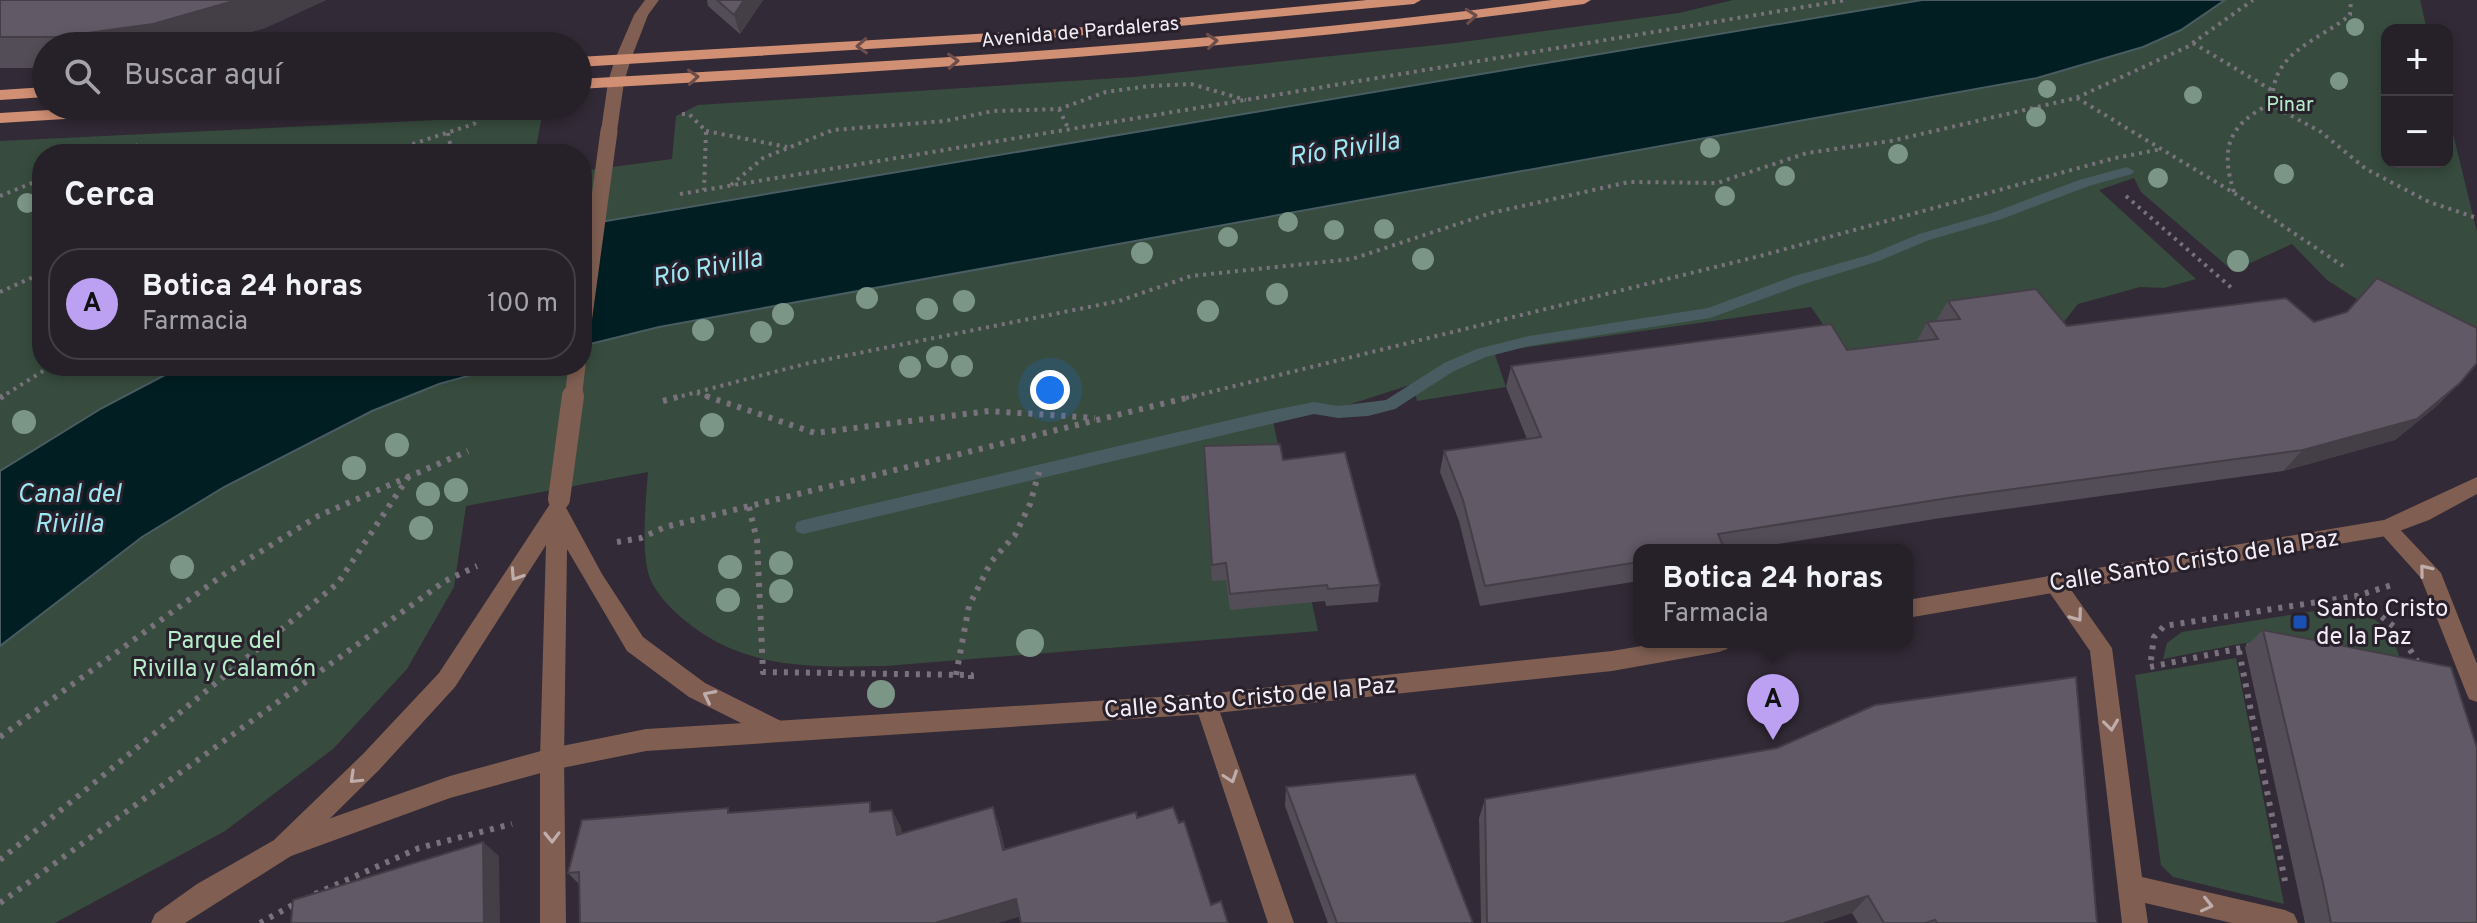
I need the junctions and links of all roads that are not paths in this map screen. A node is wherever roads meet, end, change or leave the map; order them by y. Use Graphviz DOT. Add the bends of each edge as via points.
graph roads {
  1 [pos="652,0"];
  2 [pos="1414,0"];
  3 [pos="1584,0"];
  4 [pos="623,59"];
  5 [pos="592,61"];
  6 [pos="616,82"];
  7 [pos="592,83"];
  8 [pos="32,93"];
  9 [pos="0,95"];
  10 [pos="32,116"];
  11 [pos="0,118"];
  12 [pos="592,256"];
  13 [pos="576,376"];
  14 [pos="2476,486"];
  15 [pos="558,504"];
  16 [pos="2386,528"];
  17 [pos="2054,583"];
  18 [pos="1913,608"];
  19 [pos="1685,648"];
  20 [pos="2477,692"];
  21 [pos="1206,704"];
  22 [pos="779,731"];
  23 [pos="552,759"];
  24 [pos="283,847"];
  25 [pos="2131,887"];
  26 [pos="164,923"];
  27 [pos="553,923"];
  28 [pos="1281,923"];
  29 [pos="2135,923"];
  30 [pos="2285,923"];
  1 -- 4 [label="street"];
  2 -- 4 [label="main road, Avenida de Pardaleras, one-way" via="1063,33"];
  6 -- 3 [label="main road, Avenida de Pardaleras, one-way" via="1064,55"];
  4 -- 5 [label="main road, Avenida de Pardaleras"];
  4 -- 6 [label="street"];
  6 -- 7 [label="main road, Avenida de Pardaleras"];
  6 -- 12 [label="street, bridge"];
  8 -- 9 [label="main road"];
  10 -- 11 [label="main road"];
  13 -- 15 [label="street, Calle Santo Cristo de la Paz, bridge"];
  14 -- 16 [label="street, Calle Santo Cristo de la Paz"];
  22 -- 15 [label="street, one-way" via="697,690 635,644 594,580"];
  15 -- 23 [label="street, Calle Santo Cristo de la Paz"];
  15 -- 24 [label="street, Calle Santo Cristo de la Paz, one-way" via="447,680"];
  16 -- 17 [label="street, Calle Santo Cristo de la Paz"];
  20 -- 16 [label="street, one-way" via="2430,573"];
  17 -- 18 [label="street, Calle Santo Cristo de la Paz"];
  17 -- 25 [label="street, one-way" via="2101,648"];
  19 -- 21 [label="street, Calle Santo Cristo de la Paz" via="1612,661"];
  21 -- 22 [label="street, Calle Santo Cristo de la Paz"];
  21 -- 28 [label="street, one-way"];
  22 -- 23 [label="street, Calle Santo Cristo de la Paz" via="646,740"];
  23 -- 24 [label="street, Calle Santo Cristo de la Paz" via="450,787"];
  23 -- 27 [label="street, one-way"];
  24 -- 26 [label="street, Calle Santo Cristo de la Paz"];
  25 -- 29 [label="street"];
  25 -- 30 [label="street, one-way"];
}
